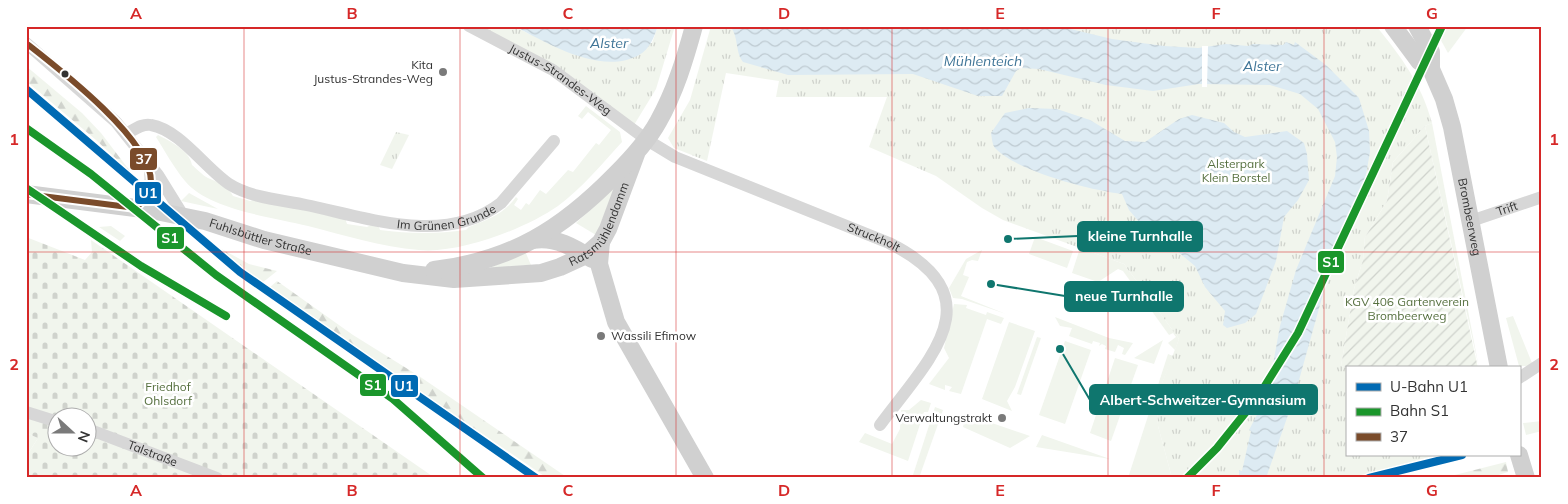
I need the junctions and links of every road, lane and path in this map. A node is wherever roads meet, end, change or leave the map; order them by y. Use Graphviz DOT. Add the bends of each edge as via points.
graph roads {
  1 [pos="469,26"];
  2 [pos="1393,26"];
  3 [pos="1417,26"];
  4 [pos="693,29"];
  5 [pos="26,43"];
  6 [pos="1431,69"];
  7 [pos="126,134"];
  8 [pos="647,140"];
  9 [pos="554,141"];
  10 [pos="636,154"];
  11 [pos="149,164"];
  12 [pos="26,194"];
  13 [pos="1542,197"];
  14 [pos="136,208"];
  15 [pos="184,217"];
  16 [pos="1470,220"];
  17 [pos="531,241"];
  18 [pos="592,260"];
  19 [pos="403,273"];
  20 [pos="541,273"];
  21 [pos="1542,363"];
  22 [pos="1499,366"];
  23 [pos="1520,377"];
  24 [pos="26,412"];
  25 [pos="48,419"];
  26 [pos="880,425"];
  27 [pos="98,433"];
  28 [pos="1519,456"];
  29 [pos="216,478"];
  30 [pos="705,478"];
  31 [pos="1526,478"];
  1 -- 8 [label="street, Justus-Strandes-Weg" via="530,57"];
  2 -- 6 [label="main road, Brombeerweg" via="1419,61"];
  3 -- 6 [label="main road, Brombeerweg" via="1431,52"];
  4 -- 8 [label="main road, Ratsmühlendamm" via="674,91"];
  5 -- 7 [label="street" via="102,108"];
  6 -- 16 [label="main road, Brombeerweg" via="1452,127"];
  7 -- 9 [label="street, Im Grünen Grunde" via="142,125 159,128 230,184 258,195 405,226 463,222 491,211"];
  7 -- 11 [label="street"];
  8 -- 10 [label="main road, Ratsmühlendamm"];
  8 -- 26 [label="street, Struckholt" via="675,157 889,243 914,255 931,271 945,298 945,327 933,354"];
  10 -- 17 [label="main road, Ratsmühlendamm" via="565,221"];
  10 -- 18 [label="main road, Ratsmühlendamm"];
  11 -- 14 [label="street" via="151,187"];
  11 -- 15 [label="street"];
  12 -- 14 [label="main road, Fuhlsbüttler Straße"];
  13 -- 16 [label="street, Trift"];
  14 -- 15 [label="main road, Fuhlsbüttler Straße"];
  15 -- 19 [label="main road, Fuhlsbüttler Straße"];
  16 -- 22 [label="main road, Brombeerweg"];
  17 -- 18 [label="main road" via="550,239"];
  17 -- 19 [label="main road, Fuhlsbüttler Straße" via="491,259 457,267"];
  18 -- 20 [label="main road, Ratsmühlendamm"];
  18 -- 30 [label="main road" via="616,322"];
  19 -- 20 [label="main road, Fuhlsbüttler Straße" via="454,279"];
  21 -- 23 [label="street"];
  24 -- 25 [label="street"];
  27 -- 29 [label="street, Talstraße"];
  28 -- 31 [label="main road"];
}
